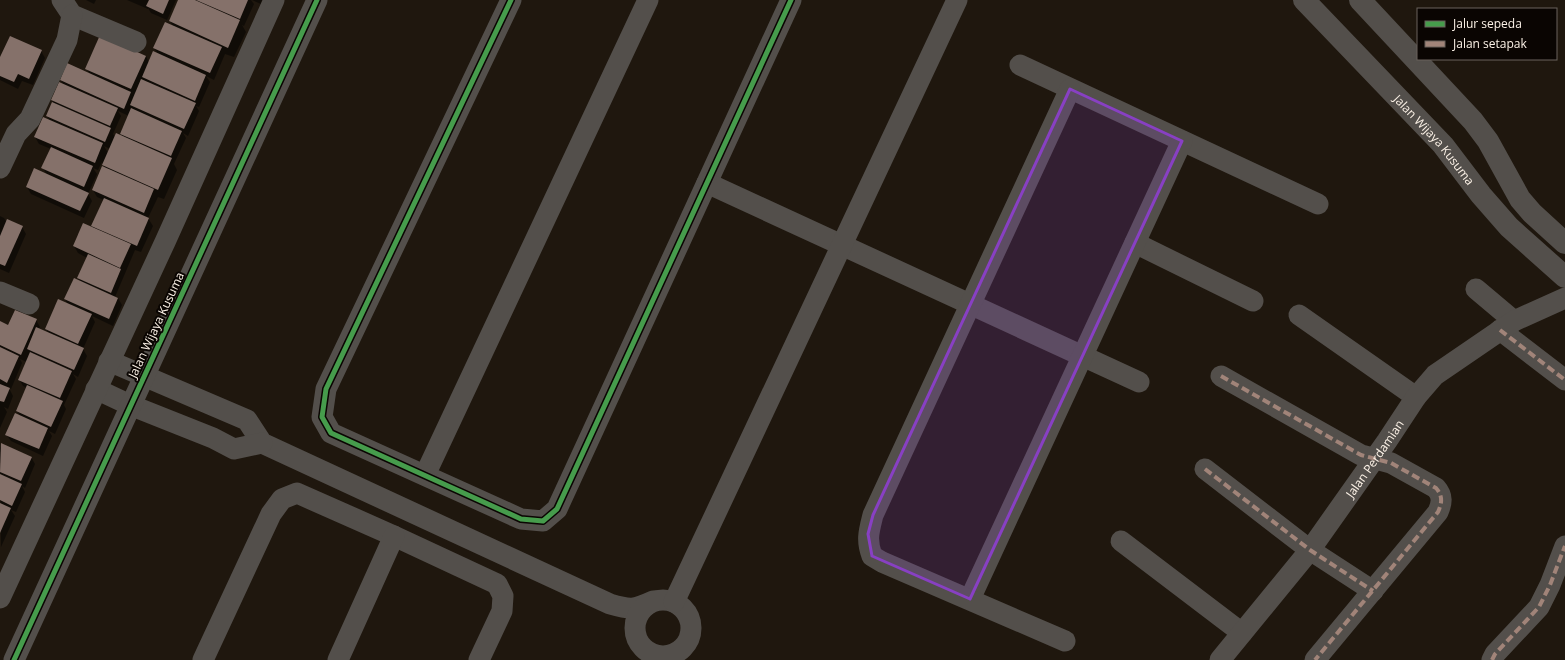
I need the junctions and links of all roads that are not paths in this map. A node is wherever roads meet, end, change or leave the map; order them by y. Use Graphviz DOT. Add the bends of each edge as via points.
graph roads {
  1 [pos="274,0"];
  2 [pos="317,0"];
  3 [pos="511,0"];
  4 [pos="648,0"];
  5 [pos="791,0"];
  6 [pos="957,0"];
  7 [pos="1304,0"];
  8 [pos="1360,0"];
  9 [pos="67,7"];
  10 [pos="136,42"];
  11 [pos="1020,66"];
  12 [pos="1070,89"];
  13 [pos="8,132"];
  14 [pos="1182,141"];
  15 [pos="0,168"];
  16 [pos="707,183"];
  17 [pos="1318,204"];
  18 [pos="1135,243"];
  19 [pos="1565,243"];
  20 [pos="841,245"];
  21 [pos="1565,277"];
  22 [pos="1476,289"];
  23 [pos="0,292"];
  24 [pos="1565,298"];
  25 [pos="1253,302"];
  26 [pos="29,304"];
  27 [pos="970,305"];
  28 [pos="1299,315"];
  29 [pos="1507,326"];
  30 [pos="1082,357"];
  31 [pos="109,360"];
  32 [pos="144,375"];
  33 [pos="1221,376"];
  34 [pos="1565,380"];
  35 [pos="1139,382"];
  36 [pos="96,389"];
  37 [pos="1416,397"];
  38 [pos="130,405"];
  39 [pos="262,443"];
  40 [pos="1374,459"];
  41 [pos="1205,469"];
  42 [pos="425,476"];
  43 [pos="394,536"];
  44 [pos="1121,541"];
  45 [pos="1565,546"];
  46 [pos="1310,550"];
  47 [pos="1373,591"];
  48 [pos="0,598"];
  49 [pos="970,599"];
  50 [pos="653,602"];
  51 [pos="674,602"];
  52 [pos="610,604"];
  53 [pos="1242,633"];
  54 [pos="1065,641"];
  55 [pos="645,651"];
  56 [pos="14,660"];
  57 [pos="203,660"];
  58 [pos="338,660"];
  59 [pos="479,660"];
  60 [pos="1220,660"];
  61 [pos="1315,660"];
  62 [pos="1492,660"];
  1 -- 31 [label="street"];
  2 -- 32 [label="street, Jalan Wijaya Kusuma"];
  3 -- 42 [label="street" via="326,389 322,417 331,433"];
  4 -- 42 [label="street"];
  5 -- 16 [label="street"];
  6 -- 20 [label="street"];
  7 -- 21 [label="street, Jalan Wijaya Kusuma" via="1443,145 1509,227"];
  8 -- 19 [label="street" via="1473,121 1488,140 1520,199"];
  9 -- 10 [label="street"];
  9 -- 13 [label="street" via="67,40 30,119"];
  11 -- 12 [label="street"];
  12 -- 14 [label="street"];
  12 -- 27 [label="street"];
  13 -- 15 [label="street"];
  14 -- 17 [label="street"];
  14 -- 18 [label="street"];
  16 -- 20 [label="street"];
  16 -- 42 [label="street" via="557,509 543,521 521,519"];
  18 -- 25 [label="street"];
  18 -- 30 [label="street"];
  20 -- 27 [label="street"];
  20 -- 51 [label="street"];
  22 -- 29 [label="street"];
  23 -- 26 [label="street"];
  24 -- 29 [label="street, Jalan Perdamian"];
  27 -- 30 [label="street"];
  27 -- 49 [label="street" via="873,515 868,534 872,556"];
  28 -- 37 [label="street"];
  29 -- 34 [label="street"];
  29 -- 37 [label="street, Jalan Perdamian" via="1435,375"];
  30 -- 35 [label="street"];
  30 -- 49 [label="street"];
  31 -- 32 [label="street"];
  31 -- 36 [label="street"];
  32 -- 38 [label="street, Jalan Wijaya Kusuma"];
  32 -- 39 [label="street" via="247,420"];
  33 -- 40 [label="street" via="1361,455"];
  36 -- 38 [label="street"];
  36 -- 48 [label="street"];
  37 -- 40 [label="street, Jalan Perdamian"];
  38 -- 39 [label="street" via="234,449"];
  38 -- 56 [label="street, Jalan Wijaya Kusuma"];
  39 -- 52 [label="street"];
  40 -- 46 [label="street, Jalan Perdamian"];
  40 -- 47 [label="street" via="1391,462 1436,488 1441,494 1441,500 1438,512"];
  41 -- 46 [label="street"];
  43 -- 57 [label="street" via="297,493 282,499 271,514"];
  43 -- 58 [label="street"];
  43 -- 59 [label="street" via="497,584 503,596 502,611"];
  44 -- 53 [label="street"];
  45 -- 62 [label="street" via="1539,607"];
  46 -- 47 [label="street"];
  46 -- 53 [label="street, Jalan Perdamian"];
  47 -- 61 [label="street"];
  49 -- 54 [label="street"];
  50 -- 51 [label="street"];
  50 -- 52 [label="street" via="628,609"];
  50 -- 55 [label="street" via="646,605 637,616 635,628"];
  51 -- 55 [label="street" via="689,616 691,624 686,644 675,653 662,656"];
  52 -- 55 [label="street" via="626,615"];
  53 -- 60 [label="street, Jalan Perdamian"];
}
